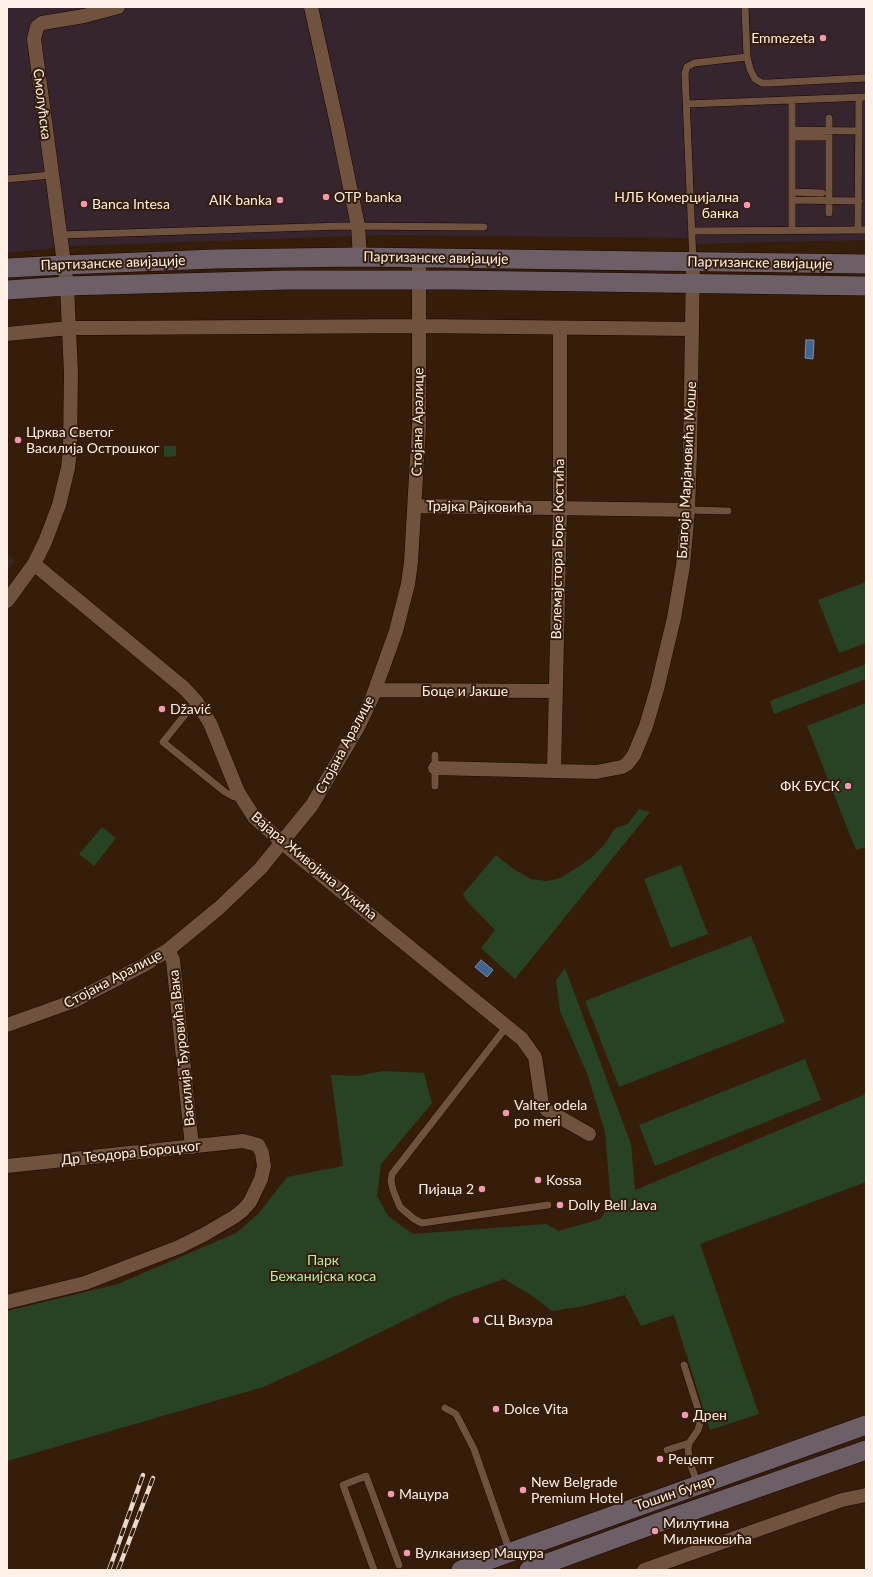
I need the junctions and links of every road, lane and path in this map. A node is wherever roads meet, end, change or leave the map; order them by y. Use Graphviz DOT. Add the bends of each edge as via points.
graph roads {
  1 [pos="118,7"];
  2 [pos="311,7"];
  3 [pos="745,7"];
  4 [pos="747,57"];
  5 [pos="866,78"];
  6 [pos="863,97"];
  7 [pos="792,100"];
  8 [pos="687,104"];
  9 [pos="829,118"];
  10 [pos="829,130"];
  11 [pos="859,131"];
  12 [pos="792,133"];
  13 [pos="823,137"];
  14 [pos="51,175"];
  15 [pos="7,179"];
  16 [pos="792,192"];
  17 [pos="822,193"];
  18 [pos="792,200"];
  19 [pos="829,200"];
  20 [pos="859,201"];
  21 [pos="829,212"];
  22 [pos="358,226"];
  23 [pos="484,227"];
  24 [pos="792,229"];
  25 [pos="862,230"];
  26 [pos="692,231"];
  27 [pos="60,235"];
  28 [pos="360,257"];
  29 [pos="419,258"];
  30 [pos="693,262"];
  31 [pos="64,264"];
  32 [pos="866,264"];
  33 [pos="7,268"];
  34 [pos="420,280"];
  35 [pos="693,284"];
  36 [pos="67,286"];
  37 [pos="866,286"];
  38 [pos="7,290"];
  39 [pos="420,326"];
  40 [pos="69,328"];
  41 [pos="560,328"];
  42 [pos="692,329"];
  43 [pos="7,334"];
  44 [pos="415,506"];
  45 [pos="560,508"];
  46 [pos="688,510"];
  47 [pos="728,512"];
  48 [pos="34,564"];
  49 [pos="7,601"];
  50 [pos="375,690"];
  51 [pos="555,691"];
  52 [pos="196,701"];
  53 [pos="435,762"];
  54 [pos="554,771"];
  55 [pos="435,786"];
  56 [pos="240,797"];
  57 [pos="282,842"];
  58 [pos="168,950"];
  59 [pos="10,1022"];
  60 [pos="507,1026"];
  61 [pos="589,1134"];
  62 [pos="192,1147"];
  63 [pos="7,1166"];
  64 [pos="548,1205"];
  65 [pos="7,1302"];
  66 [pos="684,1365"];
  67 [pos="445,1408"];
  68 [pos="866,1425"];
  69 [pos="689,1443"];
  70 [pos="667,1450"];
  71 [pos="866,1450"];
  72 [pos="698,1485"];
  73 [pos="866,1495"];
  74 [pos="510,1552"];
  75 [pos="399,1565"];
  76 [pos="374,1570"];
  77 [pos="461,1570"];
  78 [pos="530,1570"];
  79 [pos="644,1570"];
  1 -- 14 [label="street, Смолућска" via="42,23 37,27 34,39"];
  2 -- 22 [label="street"];
  3 -- 4 [label="lane"];
  4 -- 5 [label="lane" via="755,79 762,83"];
  4 -- 8 [label="lane" via="694,63 686,67"];
  6 -- 7 [label="lane"];
  6 -- 11 [label="lane"];
  7 -- 8 [label="lane"];
  7 -- 12 [label="lane"];
  8 -- 26 [label="lane"];
  9 -- 10 [label="lane"];
  10 -- 11 [label="lane"];
  10 -- 12 [label="lane"];
  10 -- 19 [label="lane"];
  11 -- 20 [label="lane"];
  12 -- 13 [label="lane"];
  12 -- 16 [label="lane"];
  14 -- 15 [label="lane"];
  14 -- 27 [label="street, Смолућска"];
  16 -- 17 [label="lane"];
  16 -- 18 [label="lane"];
  18 -- 19 [label="lane"];
  18 -- 24 [label="lane"];
  19 -- 20 [label="lane"];
  19 -- 21 [label="lane"];
  20 -- 25 [label="lane"];
  22 -- 23 [label="lane"];
  22 -- 27 [label="lane"];
  22 -- 28 [label="street"];
  24 -- 25 [label="lane"];
  24 -- 26 [label="lane"];
  26 -- 30 [label="lane"];
  27 -- 31 [label="street, Смолућска"];
  28 -- 29 [label="main road, Партизанске авијације"];
  28 -- 31 [label="main road, Партизанске авијације"];
  29 -- 30 [label="main road, Партизанске авијације"];
  29 -- 34 [label="street, Стојана Аралице"];
  30 -- 32 [label="main road, Партизанске авијације"];
  30 -- 35 [label="street, Благоја Марјановића Моше"];
  31 -- 33 [label="main road, Партизанске авијације"];
  31 -- 36 [label="street, Смолућска"];
  34 -- 35 [label="main road, Партизанске авијације"];
  34 -- 36 [label="main road, Партизанске авијације" via="237,281"];
  34 -- 39 [label="street, Стојана Аралице"];
  35 -- 37 [label="main road, Партизанске авијације"];
  35 -- 42 [label="street, Благоја Марјановића Моше"];
  36 -- 38 [label="main road, Партизанске авијације"];
  36 -- 40 [label="street, Смолућска"];
  39 -- 40 [label="street"];
  39 -- 41 [label="street"];
  39 -- 44 [label="street, Стојана Аралице"];
  40 -- 43 [label="street"];
  40 -- 48 [label="street, Смолућска" via="71,411 68,468 59,505"];
  41 -- 42 [label="street"];
  41 -- 45 [label="street, Велемајстора Боре Костића"];
  42 -- 46 [label="street, Благоја Марјановића Моше"];
  44 -- 45 [label="street, Трајка Рајковића"];
  44 -- 50 [label="street, Стојана Аралице" via="408,584 396,631"];
  45 -- 46 [label="street, Трајка Рајковића"];
  45 -- 51 [label="street, Велемајстора Боре Костића"];
  46 -- 47 [label="lane"];
  46 -- 54 [label="street, Благоја Марјановића Моше" via="683,566 674,618 657,689 634,755 627,764 612,770"];
  48 -- 49 [label="street, Смолућска"];
  48 -- 52 [label="street, Вајара Живојина Лукића" via="162,668"];
  50 -- 51 [label="street, Боце и Јакше"];
  50 -- 57 [label="street, Стојана Аралице" via="333,771 312,804"];
  51 -- 54 [label="street, Велемајстора Боре Костића"];
  52 -- 56 [label="street, Вајара Живојина Лукића" via="210,724"];
  52 -- 56 [label="lane" via="163,742 225,792"];
  53 -- 54 [label="street, Благоја Марјановића Моше"];
  53 -- 55 [label="lane"];
  56 -- 57 [label="street, Вајара Живојина Лукића" via="254,817"];
  57 -- 58 [label="street, Стојана Аралице" via="260,869 233,895"];
  57 -- 60 [label="street, Вајара Живојина Лукића"];
  58 -- 59 [label="street, Стојана Аралице" via="91,992 55,1008"];
  58 -- 62 [label="street, Василија Ђуровића Вака" via="173,960"];
  60 -- 61 [label="street, Вајара Живојина Лукића" via="522,1039 535,1057 540,1098 544,1107"];
  60 -- 64 [label="lane" via="392,1174 392,1190 400,1207 422,1223"];
  62 -- 63 [label="street, Др Теодора Бороцког"];
  62 -- 65 [label="street, Др Теодора Бороцког" via="238,1141 255,1143 262,1153 264,1166 261,1179 250,1202 234,1217 179,1247 120,1270 85,1283"];
  66 -- 69 [label="lane" via="700,1423"];
  67 -- 74 [label="lane" via="456,1414 474,1449"];
  68 -- 72 [label="main road, Тошин бунар"];
  69 -- 70 [label="lane"];
  69 -- 72 [label="lane" via="690,1460"];
  71 -- 78 [label="main road, Тошин бунар"];
  72 -- 74 [label="main road, Тошин бунар"];
  73 -- 79 [label="street" via="842,1500"];
  74 -- 77 [label="main road, Тошин бунар"];
  75 -- 76 [label="lane" via="366,1476 343,1485"];
}
